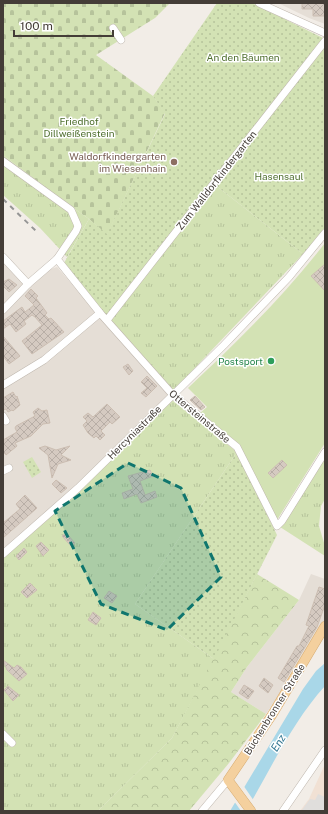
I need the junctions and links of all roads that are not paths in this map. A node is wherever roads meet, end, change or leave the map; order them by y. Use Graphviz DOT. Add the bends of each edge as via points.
graph roads {
  1 [pos="262,4"];
  2 [pos="113,28"];
  3 [pos="325,33"];
  4 [pos="121,40"];
  5 [pos="325,41"];
  6 [pos="3,160"];
  7 [pos="325,233"];
  8 [pos="3,257"];
  9 [pos="57,259"];
  10 [pos="28,284"];
  11 [pos="3,310"];
  12 [pos="100,313"];
  13 [pos="107,320"];
  14 [pos="3,385"];
  15 [pos="172,394"];
  16 [pos="325,452"];
  17 [pos="3,554"];
  18 [pos="325,626"];
  19 [pos="3,734"];
  20 [pos="12,743"];
  21 [pos="325,750"];
  22 [pos="228,780"];
  23 [pos="294,797"];
  24 [pos="202,811"];
  25 [pos="252,811"];
  26 [pos="283,811"];
  27 [pos="290,811"];
  1 -- 3 [label="street"];
  2 -- 4 [label="street"];
  5 -- 13 [label="street, Zum Walldorfkindergarten"];
  6 -- 9 [label="street" via="70,210 78,226"];
  7 -- 15 [label="street, Hercyniastraße" via="224,345"];
  8 -- 10 [label="street"];
  9 -- 10 [label="street"];
  9 -- 12 [label="street, Ottersteinstraße"];
  10 -- 11 [label="street"];
  12 -- 13 [label="street, Ottersteinstraße"];
  12 -- 14 [label="street" via="44,360"];
  13 -- 15 [label="street, Ottersteinstraße"];
  15 -- 16 [label="street, Ottersteinstraße" via="237,447 277,526"];
  15 -- 17 [label="street, Hercyniastraße" via="78,488"];
  18 -- 22 [label="main road, Büchenbronner Straße" via="272,715"];
  19 -- 20 [label="street"];
  21 -- 23 [label="street"];
  22 -- 24 [label="street"];
  22 -- 25 [label="main road"];
  23 -- 26 [label="street"];
  23 -- 27 [label="street"];
}
